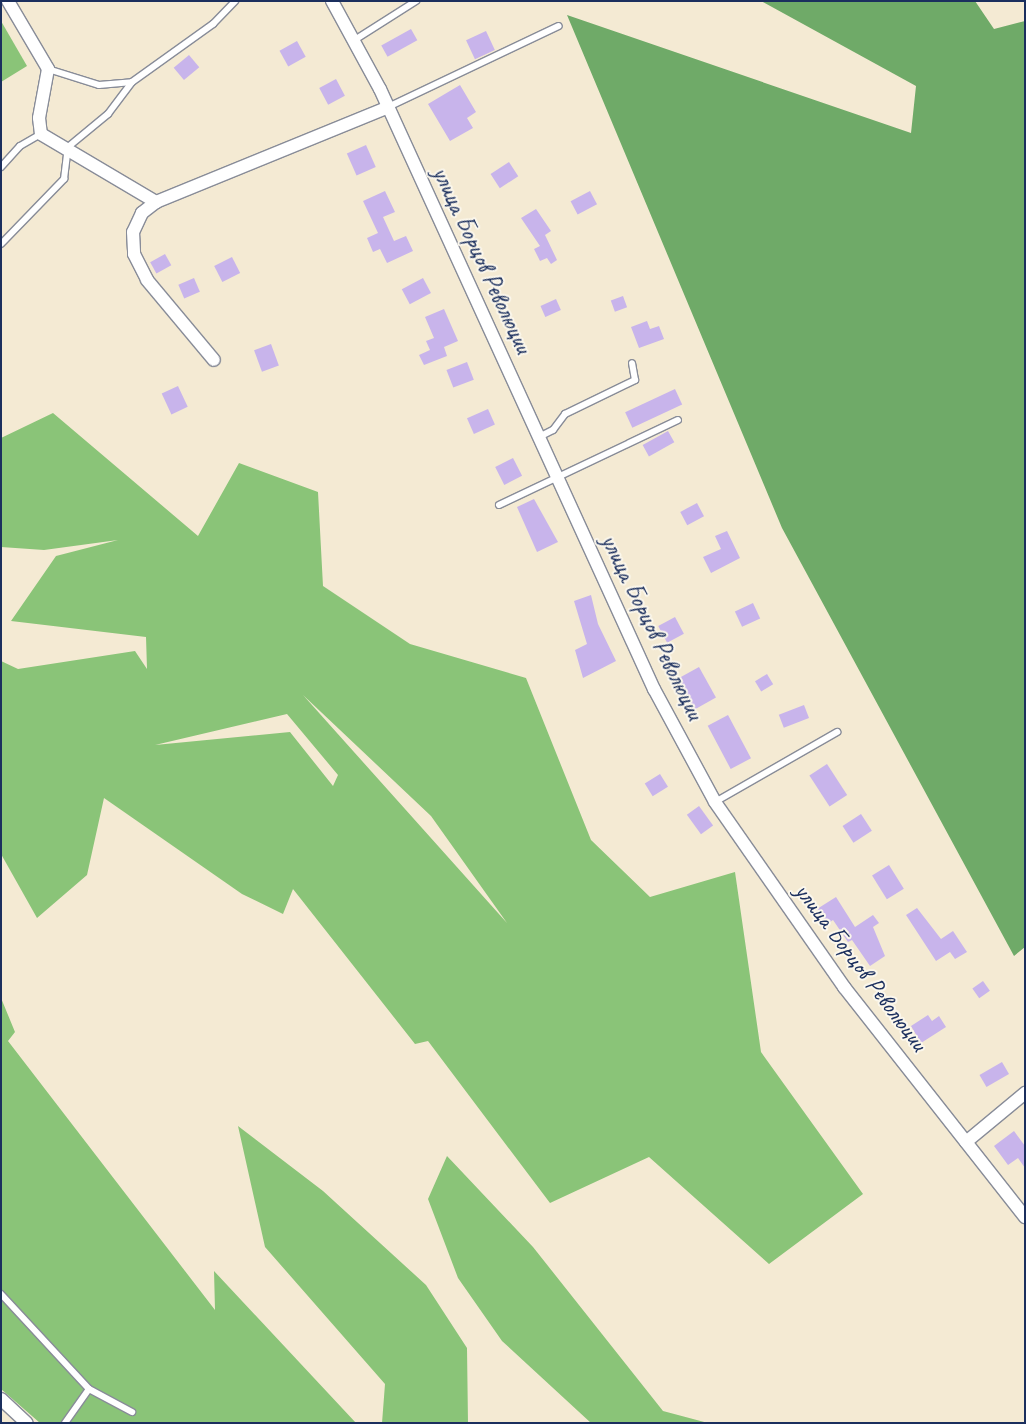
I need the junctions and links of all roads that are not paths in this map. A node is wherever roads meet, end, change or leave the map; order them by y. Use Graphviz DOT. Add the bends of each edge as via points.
graph roads {
  1 [pos="8,1"];
  2 [pos="235,1"];
  3 [pos="332,1"];
  4 [pos="416,1"];
  5 [pos="559,26"];
  6 [pos="353,41"];
  7 [pos="48,69"];
  8 [pos="132,82"];
  9 [pos="386,108"];
  10 [pos="41,134"];
  11 [pos="68,147"];
  12 [pos="1,167"];
  13 [pos="156,202"];
  14 [pos="1,244"];
  15 [pos="214,360"];
  16 [pos="632,363"];
  17 [pos="678,420"];
  18 [pos="539,437"];
  19 [pos="556,478"];
  20 [pos="499,505"];
  21 [pos="837,732"];
  22 [pos="716,802"];
  23 [pos="1025,1093"];
  24 [pos="966,1142"];
  25 [pos="1025,1217"];
  26 [pos="1,1294"];
  27 [pos="89,1389"];
  28 [pos="1,1399"];
  29 [pos="132,1412"];
  30 [pos="27,1423"];
  31 [pos="65,1423"];
  1 -- 7 [label="street"];
  2 -- 8 [label="lane" via="212,24"];
  3 -- 6 [label="street, улица Борцов Революции"];
  4 -- 6 [label="lane"];
  5 -- 9 [label="lane"];
  6 -- 9 [label="street, улица Борцов Революции"];
  7 -- 8 [label="lane" via="98,85"];
  7 -- 10 [label="street" via="39,118"];
  8 -- 11 [label="lane" via="108,114"];
  9 -- 13 [label="street"];
  9 -- 18 [label="street, улица Борцов Революции"];
  10 -- 11 [label="street"];
  10 -- 12 [label="lane" via="20,146"];
  11 -- 13 [label="street"];
  11 -- 14 [label="lane" via="64,179"];
  13 -- 15 [label="street" via="142,213 134,232 134,254 148,280"];
  16 -- 18 [label="lane" via="634,380 565,414 553,430"];
  17 -- 19 [label="lane"];
  18 -- 19 [label="street, улица Борцов Революции"];
  19 -- 20 [label="lane"];
  19 -- 22 [label="street, улица Борцов Революции" via="654,689"];
  21 -- 22 [label="lane"];
  22 -- 24 [label="street, улица Борцов Революции" via="844,986"];
  23 -- 24 [label="street"];
  24 -- 25 [label="street, улица Борцов Революции"];
  26 -- 27 [label="lane"];
  27 -- 29 [label="lane"];
  27 -- 31 [label="lane"];
  28 -- 30 [label="street"];
}
